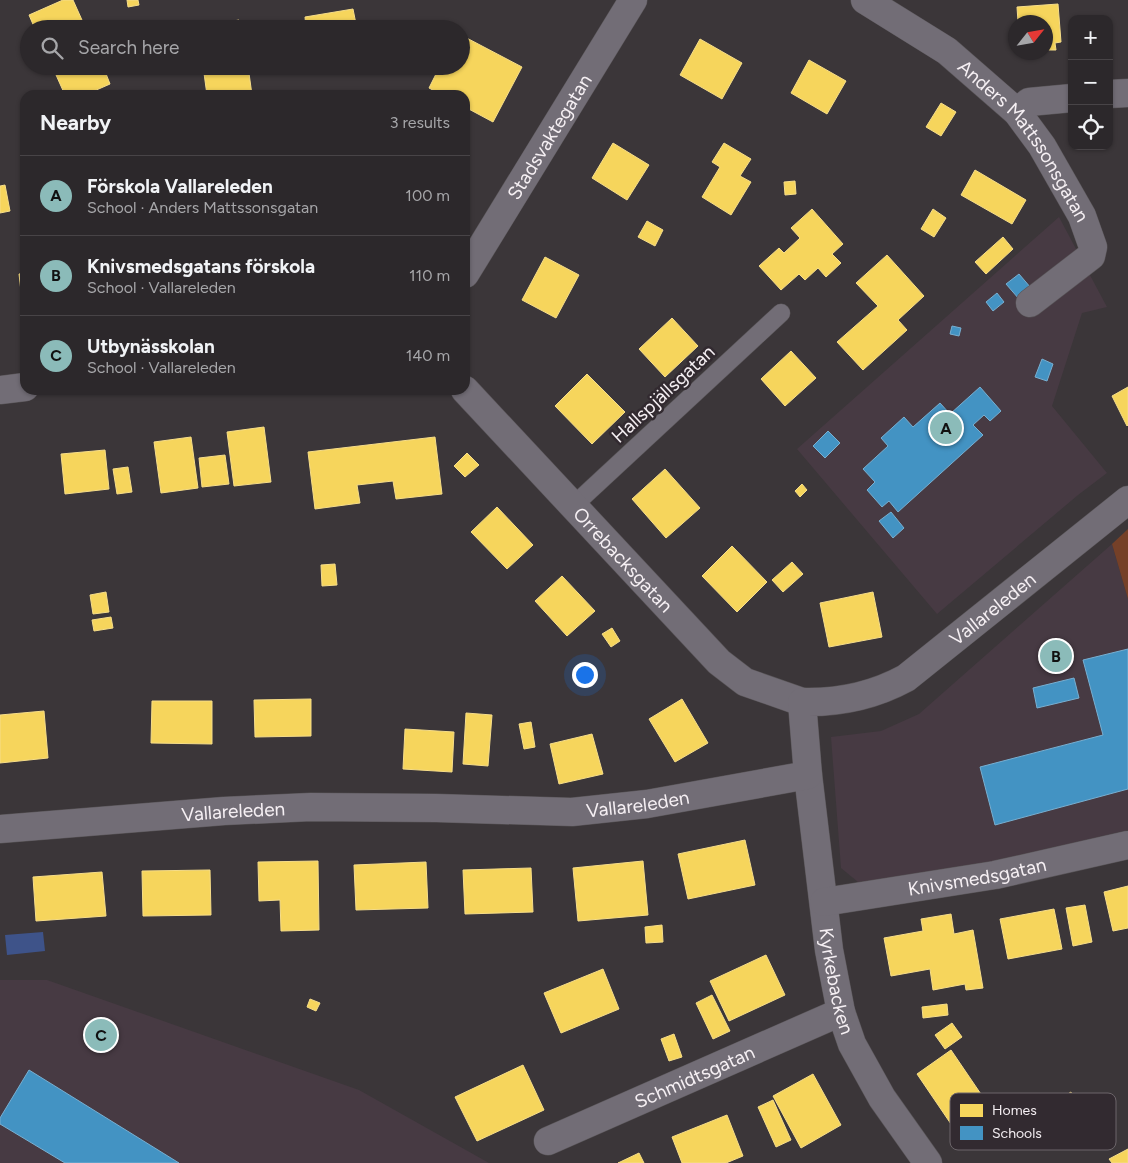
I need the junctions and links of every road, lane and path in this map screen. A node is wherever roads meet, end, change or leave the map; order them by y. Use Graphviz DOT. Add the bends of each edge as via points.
graph roads {
  1 [pos="633,0"];
  2 [pos="865,0"];
  3 [pos="1128,92"];
  4 [pos="1113,94"];
  5 [pos="1068,98"];
  6 [pos="1017,112"];
  7 [pos="470,266"];
  8 [pos="1030,303"];
  9 [pos="781,313"];
  10 [pos="20,388"];
  11 [pos="0,390"];
  12 [pos="470,395"];
  13 [pos="1128,500"];
  14 [pos="574,505"];
  15 [pos="802,702"];
  16 [pos="808,774"];
  17 [pos="0,828"];
  18 [pos="1128,845"];
  19 [pos="824,902"];
  20 [pos="840,1012"];
  21 [pos="548,1141"];
  22 [pos="928,1163"];
  1 -- 7 [label="street, Stadsvaktegatan"];
  2 -- 6 [label="street, Anders Mattssonsgatan" via="947,51"];
  3 -- 4 [label="street"];
  5 -- 6 [label="street" via="1029,102"];
  6 -- 8 [label="street, Anders Mattssonsgatan" via="1067,187 1093,247 1091,256"];
  9 -- 14 [label="lane, Hallspjällsgatan"];
  10 -- 11 [label="street"];
  12 -- 14 [label="street, Orrebacksgatan"];
  13 -- 15 [label="street, Vallareleden" via="906,678 861,697 827,703"];
  14 -- 15 [label="street, Orrebacksgatan" via="719,662 745,682"];
  15 -- 16 [label="street"];
  16 -- 17 [label="street, Vallareleden" via="647,804 572,812 311,807 224,810"];
  16 -- 19 [label="street, Kyrkebacken"];
  18 -- 19 [label="street, Knivsmedsgatan" via="995,875"];
  19 -- 20 [label="street, Kyrkebacken"];
  20 -- 21 [label="street, Schmidtsgatan"];
  20 -- 22 [label="street, Kyrkebacken" via="852,1044 882,1098"];
}
